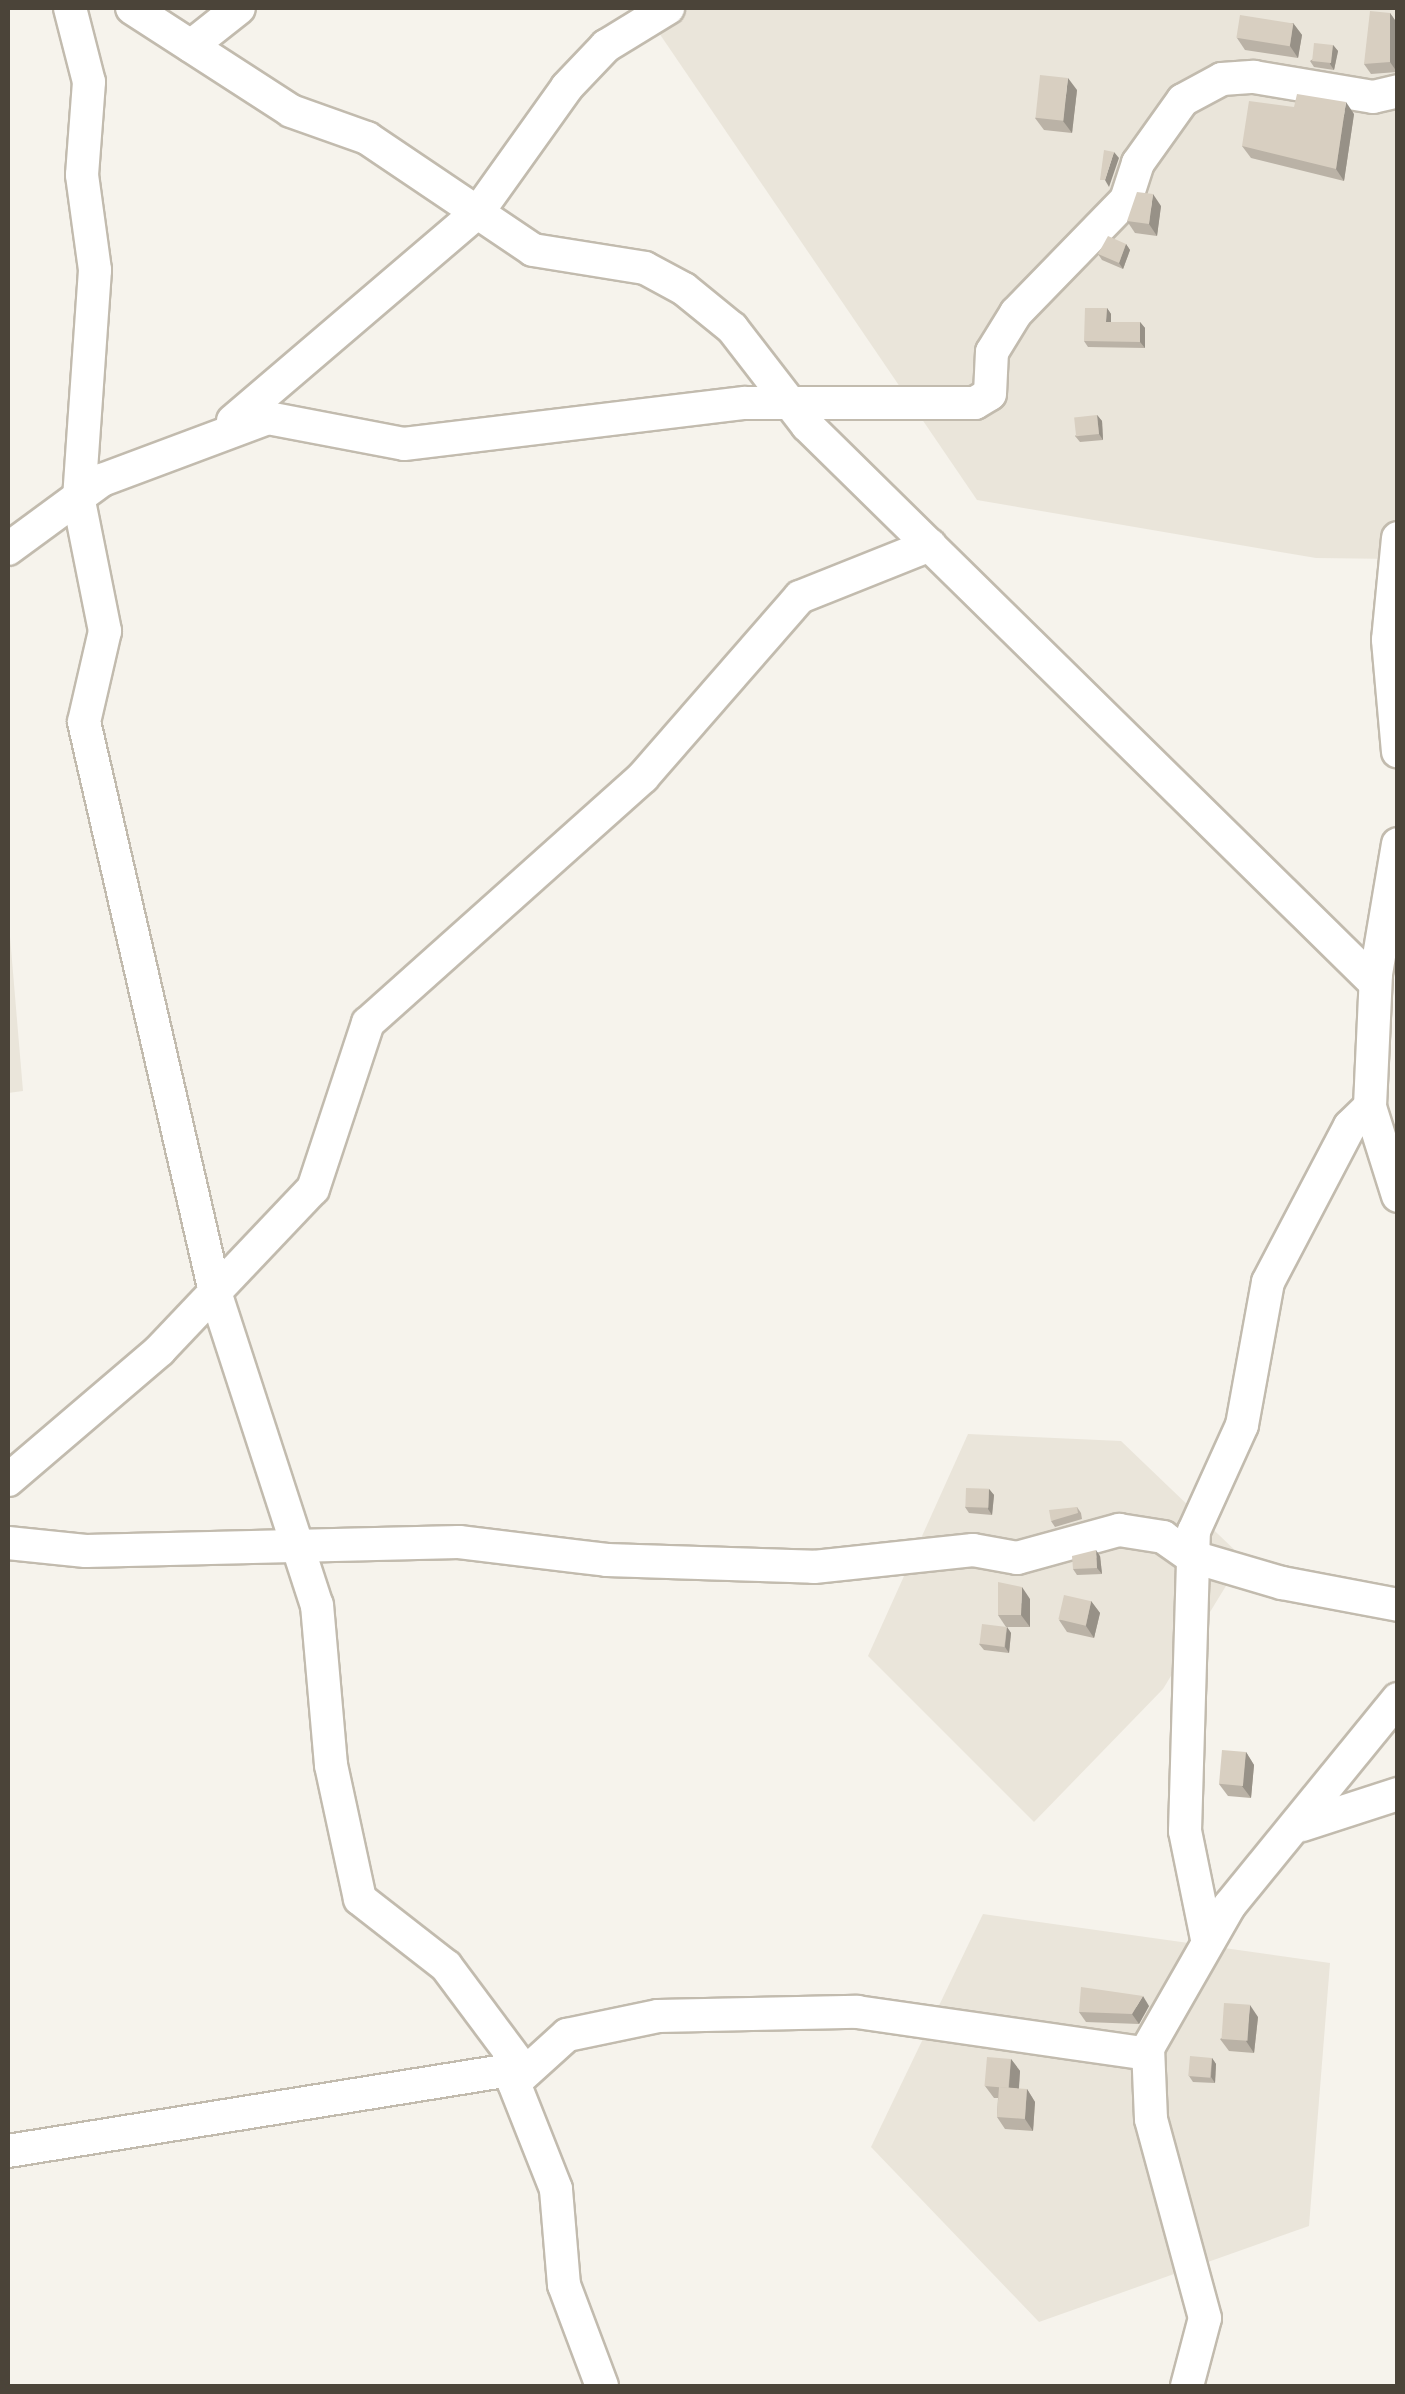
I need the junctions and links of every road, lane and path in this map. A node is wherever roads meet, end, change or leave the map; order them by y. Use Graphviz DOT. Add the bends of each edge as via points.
graph roads {
  1 [pos="70,8"];
  2 [pos="132,8"];
  3 [pos="240,8"];
  4 [pos="668,8"];
  5 [pos="192,46"];
  6 [pos="1398,91"];
  7 [pos="478,212"];
  8 [pos="794,406"];
  9 [pos="202,446"];
  10 [pos="79,501"];
  11 [pos="1398,538"];
  12 [pos="930,546"];
  13 [pos="8,549"];
  14 [pos="1398,752"];
  15 [pos="1398,844"];
  16 [pos="1375,983"];
  17 [pos="1370,1107"];
  18 [pos="1398,1196"];
  19 [pos="215,1292"];
  20 [pos="8,1480"];
  21 [pos="8,1542"];
  22 [pos="296,1543"];
  23 [pos="1190,1556"];
  24 [pos="1398,1604"];
  25 [pos="1398,1699"];
  26 [pos="1398,1794"];
  27 [pos="1302,1824"];
  28 [pos="1207,1939"];
  29 [pos="1148,2054"];
  30 [pos="522,2068"];
  31 [pos="8,2151"];
  32 [pos="602,2386"];
  33 [pos="1188,2386"];
  1 -- 10 [label="street" via="90,82 82,175 95,270"];
  2 -- 5 [label="street"];
  3 -- 5 [label="street"];
  4 -- 7 [label="street" via="606,46 568,86"];
  5 -- 7 [label="street" via="291,110 367,138"];
  6 -- 8 [label="street" via="1372,97 1254,77 1205,86 1158,129 1126,200 1016,313 992,352 990,394 961,405"];
  7 -- 8 [label="street" via="533,250 645,268 684,289 732,328"];
  7 -- 9 [label="street"];
  8 -- 9 [label="street" via="588,416 404,444 268,418"];
  8 -- 12 [label="street"];
  9 -- 10 [label="street" via="102,480"];
  10 -- 13 [label="street"];
  10 -- 19 [label="street" via="105,632 84,722"];
  11 -- 14 [label="street" via="1388,640"];
  12 -- 16 [label="street"];
  12 -- 19 [label="street" via="800,597 643,777 368,1023 313,1189"];
  15 -- 16 [label="street"];
  16 -- 17 [label="street"];
  17 -- 18 [label="street"];
  17 -- 23 [label="street" via="1350,1126 1268,1282 1242,1425"];
  19 -- 20 [label="street"];
  19 -- 22 [label="street"];
  21 -- 22 [label="street" via="86,1550"];
  22 -- 23 [label="street" via="459,1542 608,1560 814,1567 973,1550 1016,1558 1119,1530 1163,1537"];
  22 -- 30 [label="street" via="317,1605 331,1765 360,1899 446,1966"];
  23 -- 24 [label="street"];
  23 -- 28 [label="street" via="1185,1832"];
  25 -- 27 [label="street"];
  26 -- 27 [label="street"];
  27 -- 28 [label="street"];
  28 -- 29 [label="street"];
  29 -- 30 [label="street" via="857,2012 658,2016 567,2035"];
  29 -- 33 [label="street" via="1151,2119 1205,2318"];
  30 -- 31 [label="street"];
  30 -- 32 [label="street" via="514,2084 556,2189 564,2284"];
}
